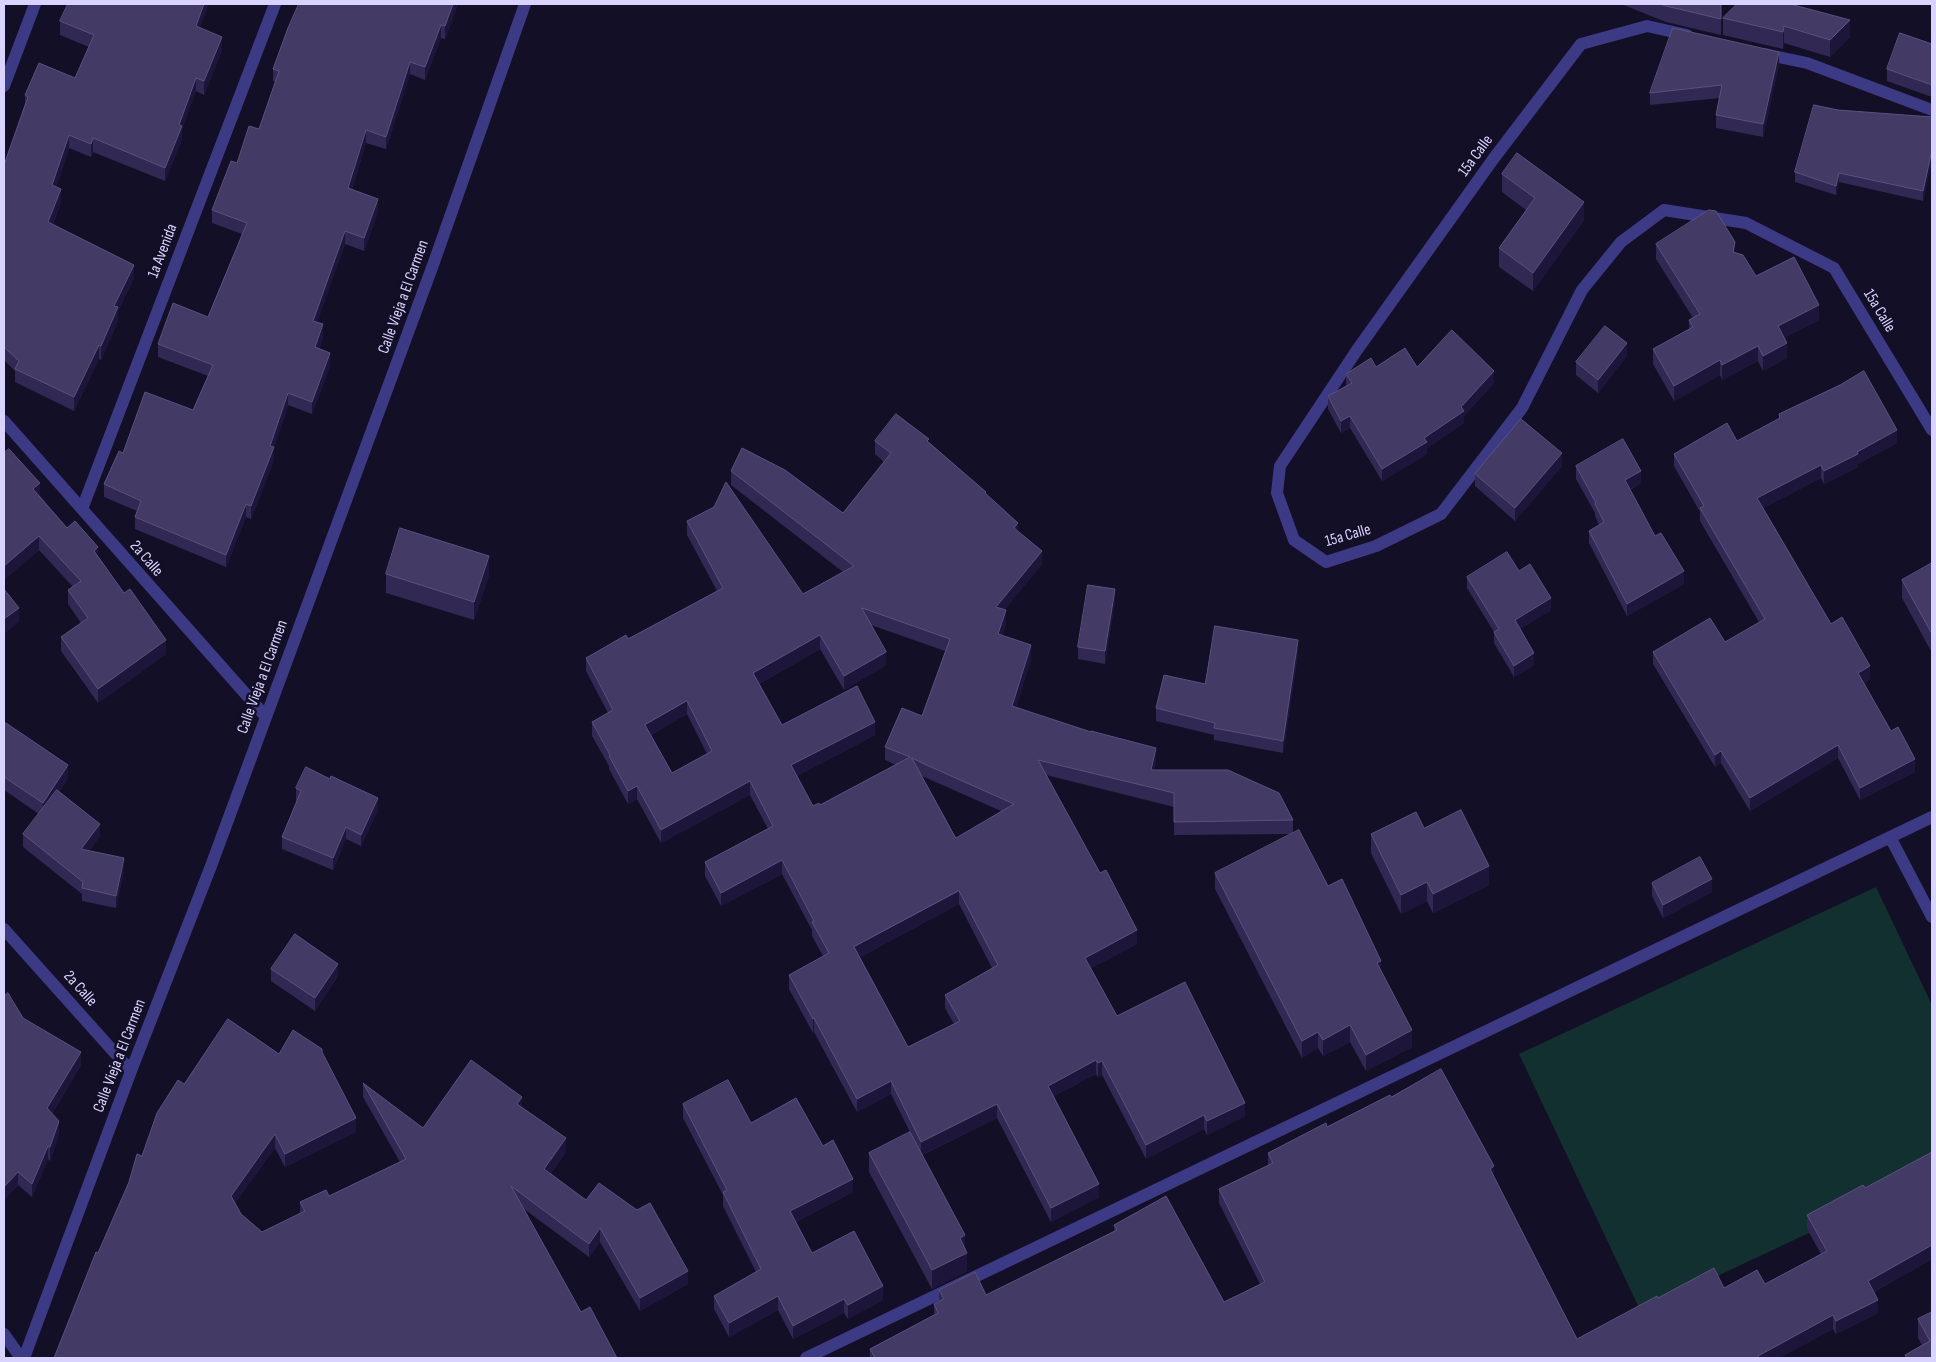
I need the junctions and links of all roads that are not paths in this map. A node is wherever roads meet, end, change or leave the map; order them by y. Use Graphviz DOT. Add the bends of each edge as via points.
graph roads {
  1 [pos="35,4"];
  2 [pos="275,4"];
  3 [pos="525,4"];
  4 [pos="1694,37"];
  5 [pos="1751,50"];
  6 [pos="4,86"];
  7 [pos="1932,110"];
  8 [pos="4,421"];
  9 [pos="1932,430"];
  10 [pos="82,509"];
  11 [pos="266,716"];
  12 [pos="1932,817"];
  13 [pos="1890,837"];
  14 [pos="1932,917"];
  15 [pos="4,929"];
  16 [pos="131,1072"];
  17 [pos="4,1334"];
  18 [pos="22,1358"];
  19 [pos="806,1358"];
  1 -- 6 [label="street"];
  2 -- 10 [label="street, 1a Avenida"];
  3 -- 11 [label="street, Calle Vieja a El Carmen" via="433,265"];
  4 -- 9 [label="street, 15a Calle" via="1647,26 1581,44 1494,158 1280,466 1277,493 1294,540 1326,562 1376,546 1441,514 1522,408 1582,290 1621,242 1664,210 1746,224 1834,268"];
  5 -- 7 [label="street" via="1807,63"];
  8 -- 10 [label="street, 2a Calle"];
  10 -- 11 [label="street, 2a Calle"];
  11 -- 16 [label="street, Calle Vieja a El Carmen"];
  12 -- 13 [label="street"];
  13 -- 14 [label="street"];
  13 -- 19 [label="street"];
  15 -- 16 [label="street, 2a Calle"];
  16 -- 18 [label="street, Calle Vieja a El Carmen"];
  17 -- 18 [label="street"];
}
